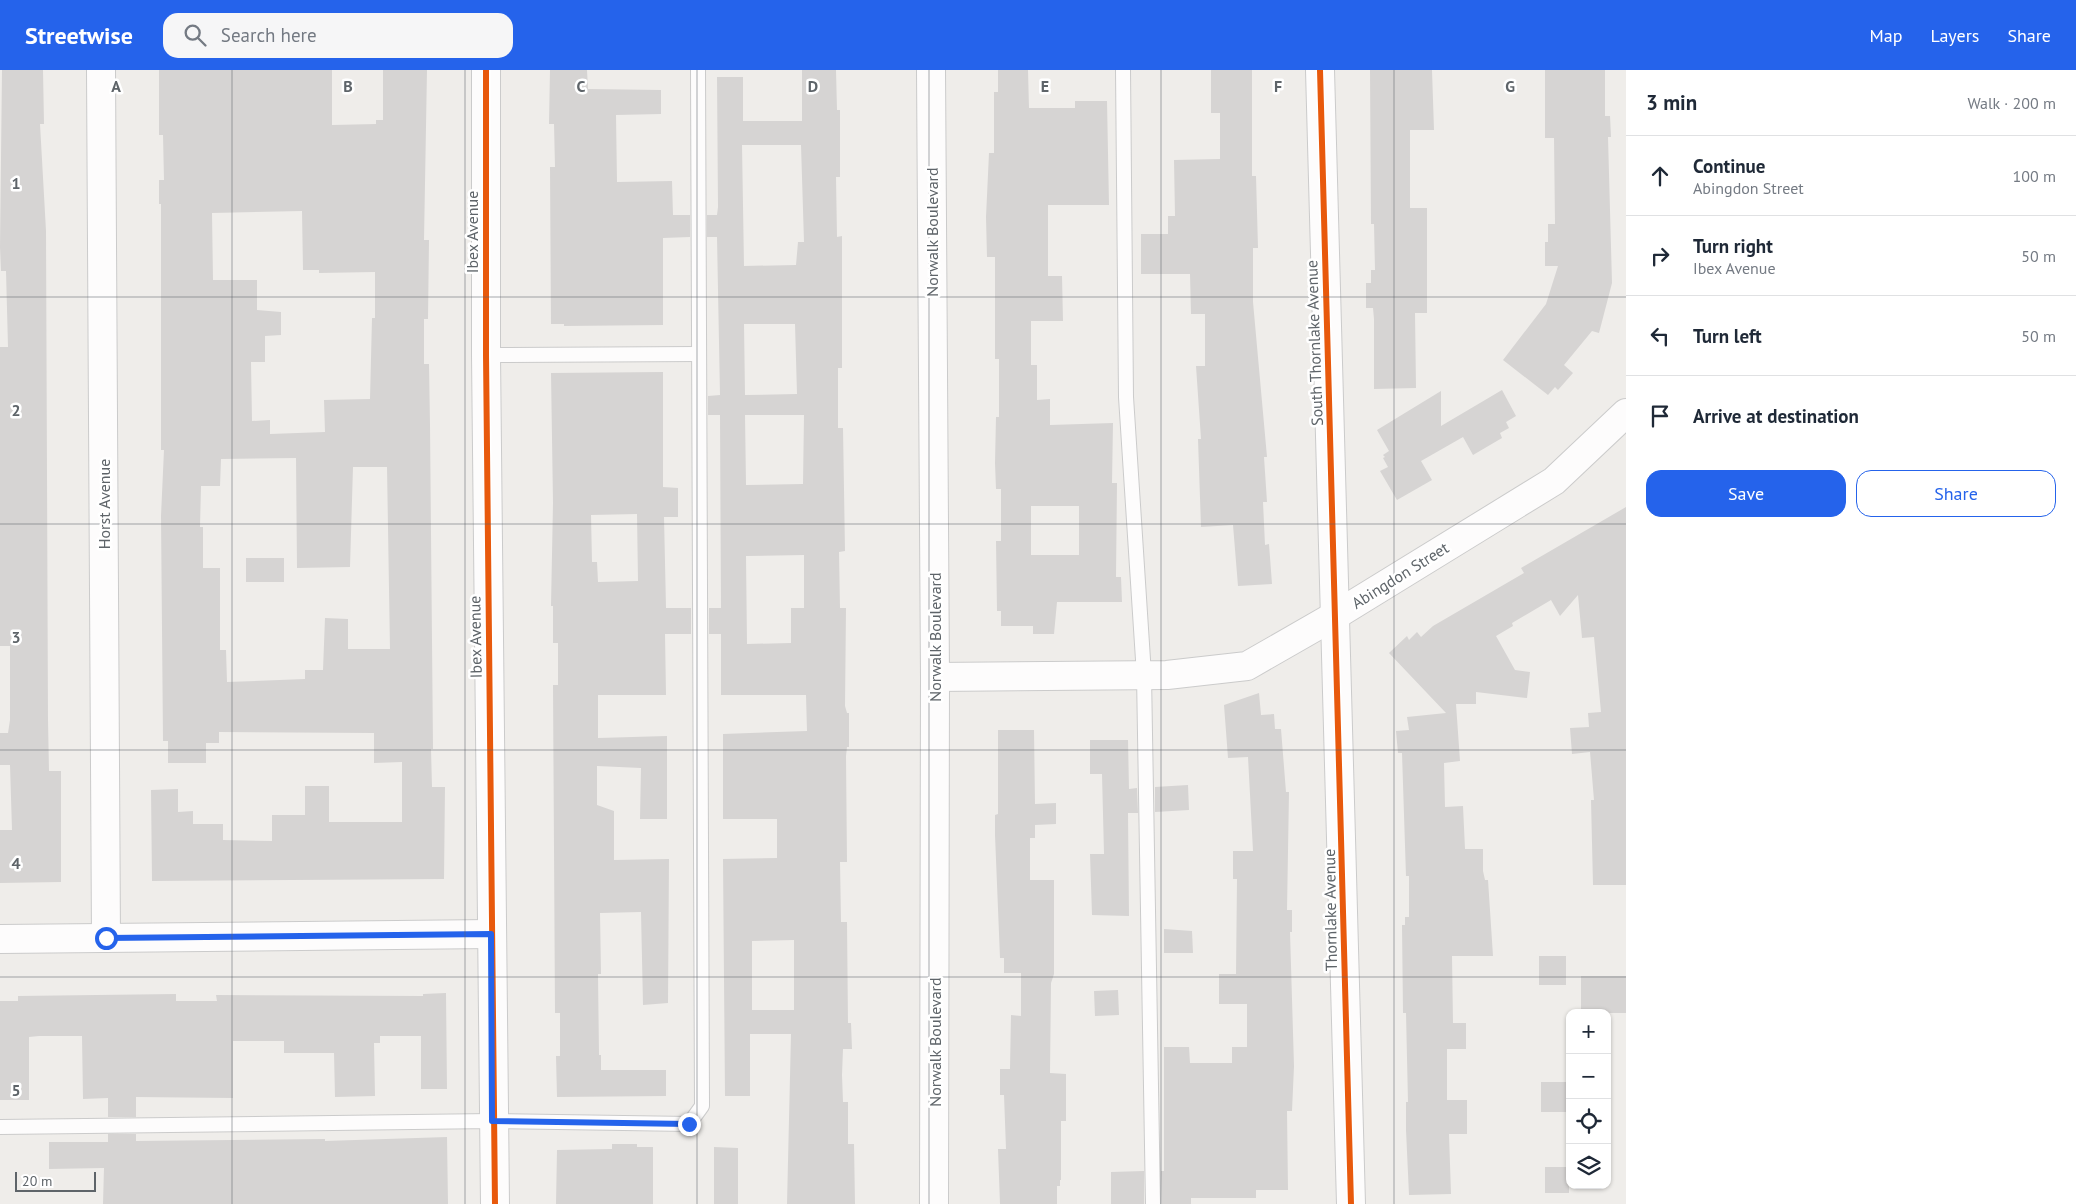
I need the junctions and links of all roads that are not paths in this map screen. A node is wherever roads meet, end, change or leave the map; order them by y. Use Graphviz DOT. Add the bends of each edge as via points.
graph roads {
  1 [pos="101,70"];
  2 [pos="486,70"];
  3 [pos="698,70"];
  4 [pos="931,70"];
  5 [pos="1122,70"];
  6 [pos="1320,70"];
  7 [pos="699,354"];
  8 [pos="486,356"];
  9 [pos="1626,413"];
  10 [pos="1336,615"];
  11 [pos="1144,675"];
  12 [pos="935,677"];
  13 [pos="491,934"];
  14 [pos="106,938"];
  15 [pos="0,939"];
  16 [pos="492,1121"];
  17 [pos="0,1127"];
  18 [pos="495,1204"];
  19 [pos="934,1204"];
  20 [pos="1153,1204"];
  21 [pos="1351,1204"];
  1 -- 14 [label="street, Horst Avenue"];
  2 -- 8 [label="street, Ibex Avenue"];
  3 -- 7 [label="lane"];
  4 -- 12 [label="street, Norwalk Boulevard"];
  5 -- 11 [label="lane" via="1126,397"];
  6 -- 10 [label="street, South Thornlake Avenue"];
  7 -- 8 [label="lane"];
  7 -- 16 [label="lane" via="702,1106 689,1124"];
  8 -- 13 [label="street, Ibex Avenue"];
  9 -- 10 [label="street, Abingdon Street" via="1554,481"];
  10 -- 11 [label="street, Abingdon Street" via="1247,666"];
  10 -- 21 [label="street, Thornlake Avenue"];
  11 -- 12 [label="street, Abingdon Street"];
  11 -- 20 [label="lane"];
  12 -- 19 [label="street, Norwalk Boulevard"];
  13 -- 14 [label="street"];
  13 -- 16 [label="street, Ibex Avenue"];
  14 -- 15 [label="street"];
  16 -- 17 [label="lane"];
  16 -- 18 [label="street, Ibex Avenue"];
}
